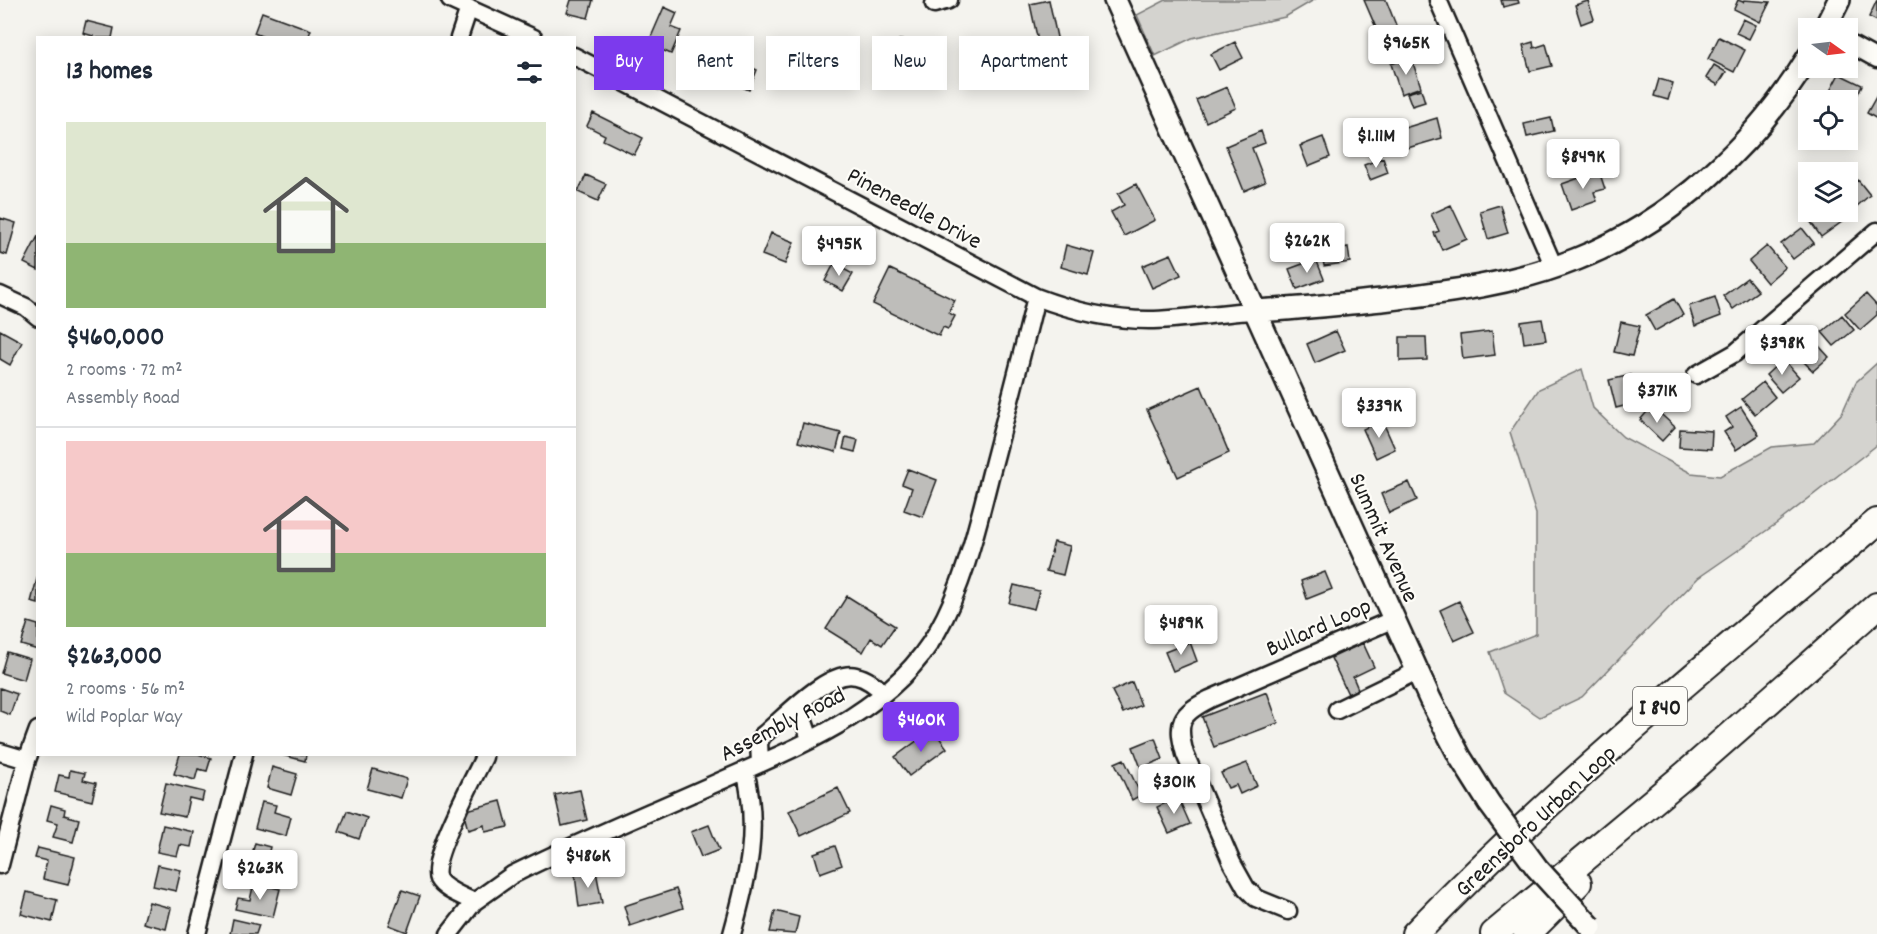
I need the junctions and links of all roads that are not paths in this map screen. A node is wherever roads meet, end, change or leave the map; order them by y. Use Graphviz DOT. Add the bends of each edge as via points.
graph roads {
  1 [pos="450,0"];
  2 [pos="1115,0"];
  3 [pos="1438,0"];
  4 [pos="1839,0"];
  5 [pos="470,8"];
  6 [pos="1830,18"];
  7 [pos="460,36"];
  8 [pos="530,36"];
  9 [pos="1858,49"];
  10 [pos="576,57"];
  11 [pos="1877,59"];
  12 [pos="1798,75"];
  13 [pos="1877,231"];
  14 [pos="1554,267"];
  15 [pos="0,295"];
  16 [pos="1036,297"];
  17 [pos="1256,311"];
  18 [pos="36,315"];
  19 [pos="1696,375"];
  20 [pos="1877,522"];
  21 [pos="1877,606"];
  22 [pos="1394,619"];
  23 [pos="1417,671"];
  24 [pos="884,693"];
  25 [pos="798,704"];
  26 [pos="1337,710"];
  27 [pos="36,735"];
  28 [pos="810,739"];
  29 [pos="0,752"];
  30 [pos="243,756"];
  31 [pos="484,757"];
  32 [pos="27,760"];
  33 [pos="752,766"];
  34 [pos="1686,774"];
  35 [pos="0,866"];
  36 [pos="1450,897"];
  37 [pos="474,902"];
  38 [pos="1288,911"];
  39 [pos="1595,930"];
  40 [pos="197,934"];
  41 [pos="449,934"];
  42 [pos="732,934"];
  43 [pos="1404,934"];
  44 [pos="1415,934"];
  45 [pos="1494,934"];
  46 [pos="1527,934"];
  1 -- 5 [label="street"];
  2 -- 17 [label="main road, Summit Avenue"];
  3 -- 14 [label="street"];
  4 -- 6 [label="main road"];
  5 -- 7 [label="street"];
  5 -- 8 [label="street"];
  9 -- 11 [label="street"];
  10 -- 16 [label="street, Pineneedle Drive"];
  12 -- 14 [label="main road" via="1759,127 1676,202 1630,233"];
  13 -- 19 [label="street" via="1735,353"];
  14 -- 17 [label="main road" via="1458,290"];
  15 -- 18 [label="street"];
  16 -- 17 [label="street, Pineneedle Drive" via="1080,311 1125,319"];
  16 -- 24 [label="street, Assembly Road" via="985,498 959,583 938,632 908,671"];
  17 -- 22 [label="main road, Summit Avenue"];
  20 -- 36 [label="highway, Greensboro Urban Loop / I 840" via="1658,708"];
  21 -- 34 [label="highway"];
  22 -- 23 [label="main road, Summit Avenue"];
  22 -- 38 [label="street, Bullard Loop" via="1209,699 1183,717 1180,737 1185,754 1236,871 1256,898"];
  23 -- 26 [label="street"];
  23 -- 39 [label="main road, Summit Avenue, bridge" via="1444,729 1489,802 1537,868"];
  24 -- 25 [label="street" via="855,675 839,677"];
  24 -- 28 [label="street, Assembly Road"];
  25 -- 28 [label="street"];
  25 -- 33 [label="street" via="764,735"];
  27 -- 32 [label="street"];
  28 -- 33 [label="street, Assembly Road"];
  29 -- 32 [label="street"];
  30 -- 40 [label="street"];
  31 -- 37 [label="street" via="442,847 436,871 445,886"];
  32 -- 35 [label="street"];
  33 -- 37 [label="street, Assembly Road" via="536,863"];
  33 -- 42 [label="street" via="753,832 746,884"];
  34 -- 45 [label="highway"];
  34 -- 46 [label="highway"];
  36 -- 43 [label="highway"];
  36 -- 44 [label="highway, Greensboro Urban Loop / I 840"];
  37 -- 41 [label="street, Assembly Road"];
}
